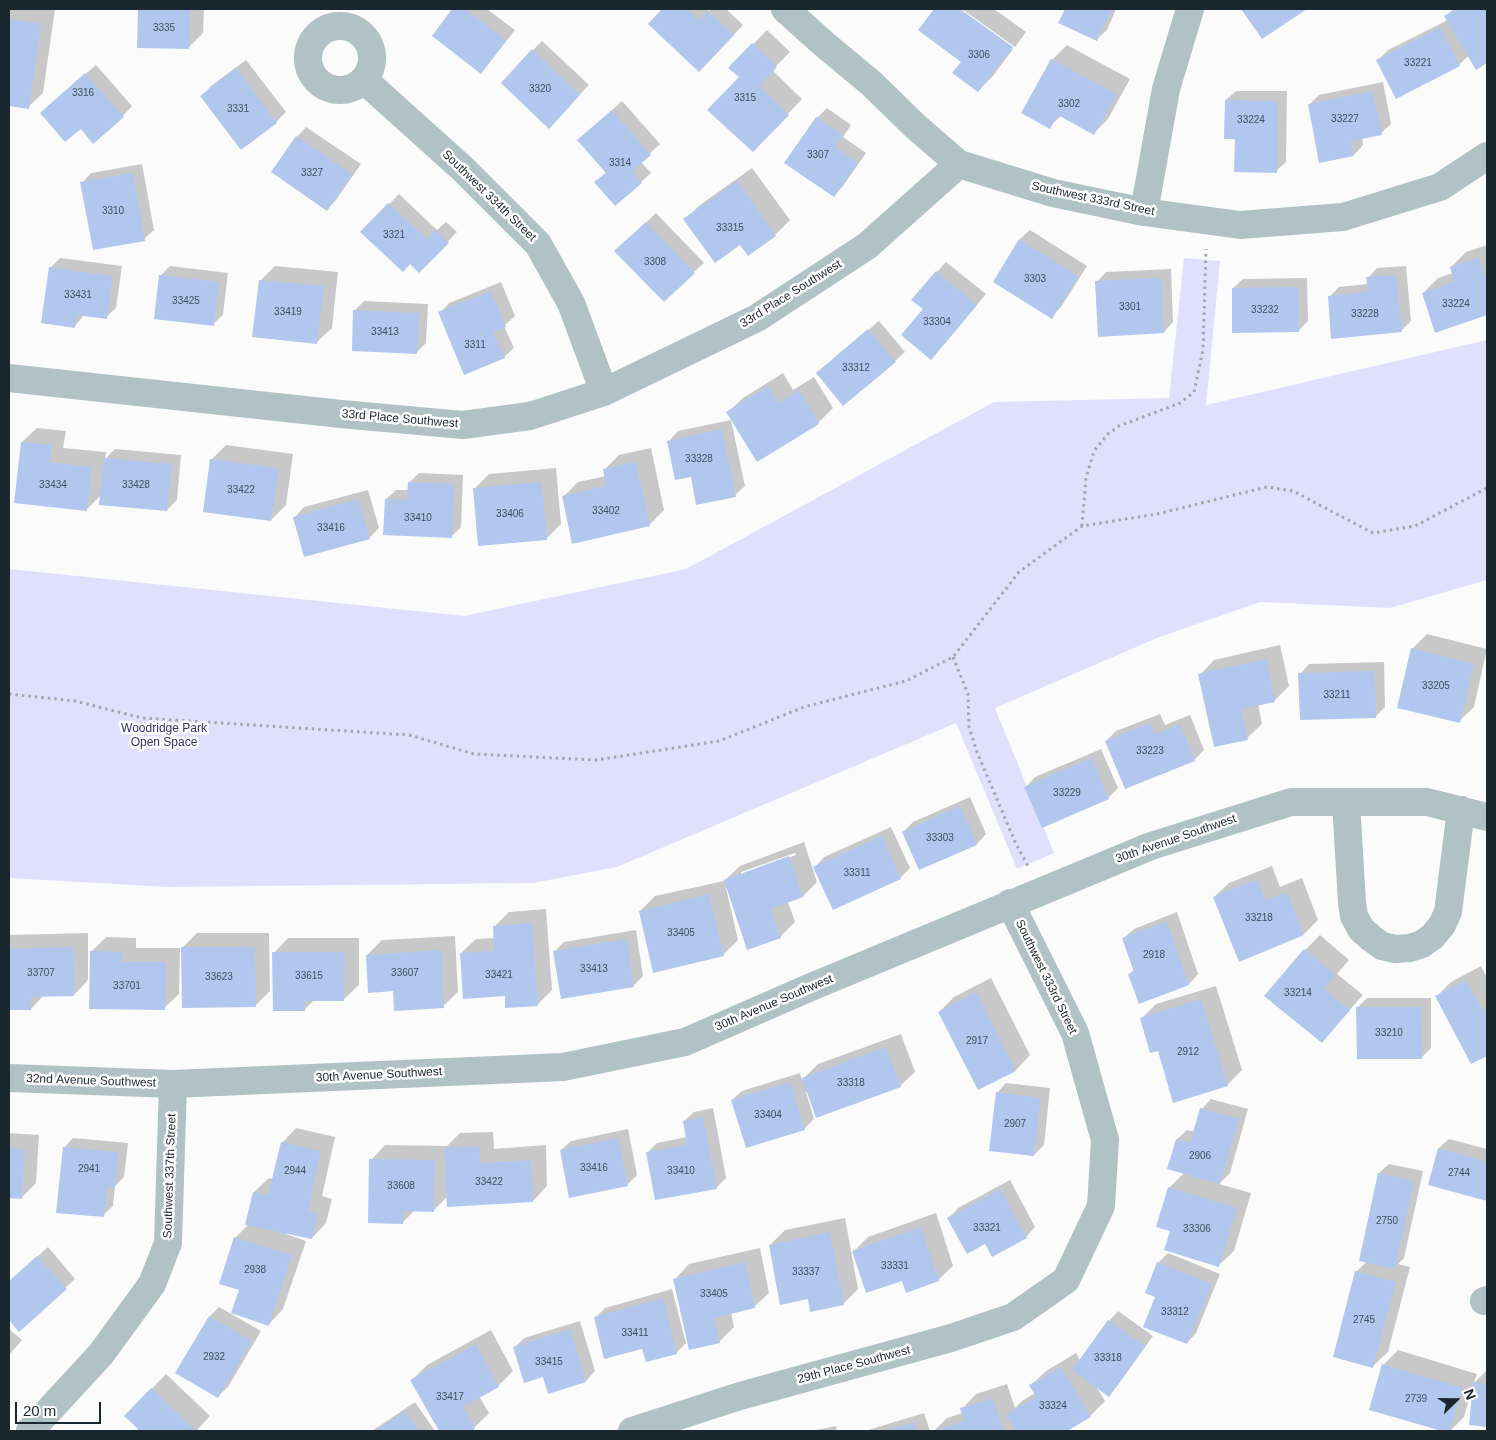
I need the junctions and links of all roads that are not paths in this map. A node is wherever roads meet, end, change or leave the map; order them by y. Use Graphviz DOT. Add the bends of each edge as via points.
graph roads {
  1 [pos="784,9"];
  2 [pos="1190,9"];
  3 [pos="364,80"];
  4 [pos="1487,156"];
  5 [pos="958,164"];
  6 [pos="1144,212"];
  7 [pos="9,378"];
  8 [pos="604,392"];
  9 [pos="1346,802"];
  10 [pos="1461,810"];
  11 [pos="1487,817"];
  12 [pos="1010,903"];
  13 [pos="9,1078"];
  14 [pos="173,1084"];
  15 [pos="1066,1280"];
  16 [pos="30,1431"];
  17 [pos="632,1431"];
  1 -- 5 [label="street, Southwest 333rd Street" via="872,84"];
  2 -- 6 [label="street" via="1166,89"];
  3 -- 8 [label="street, Southwest 334th Street" via="463,169 538,244 571,303"];
  4 -- 6 [label="street, Southwest 333rd Street" via="1440,187 1343,217 1240,225"];
  5 -- 6 [label="street, Southwest 333rd Street" via="1052,193"];
  5 -- 8 [label="street, 33rd Place Southwest" via="867,246 757,318"];
  7 -- 8 [label="street, 33rd Place Southwest" via="463,425 530,416"];
  9 -- 10 [label="street, 30th Avenue Southwest" via="1427,802"];
  9 -- 10 [label="street" via="1354,916 1370,938 1382,946 1396,949 1422,944 1442,925 1448,912"];
  9 -- 12 [label="street, 30th Avenue Southwest" via="1291,802 1151,846"];
  10 -- 11 [label="street, 30th Avenue Southwest"];
  12 -- 14 [label="street, 30th Avenue Southwest" via="685,1042 563,1067"];
  12 -- 15 [label="street, Southwest 333rd Street" via="1075,1033 1105,1140 1101,1206"];
  13 -- 14 [label="street, 32nd Avenue Southwest"];
  14 -- 16 [label="street, Southwest 337th Street" via="168,1244 152,1284 101,1354"];
  15 -- 17 [label="street, 29th Place Southwest" via="1014,1316 950,1338 740,1396"];
}
